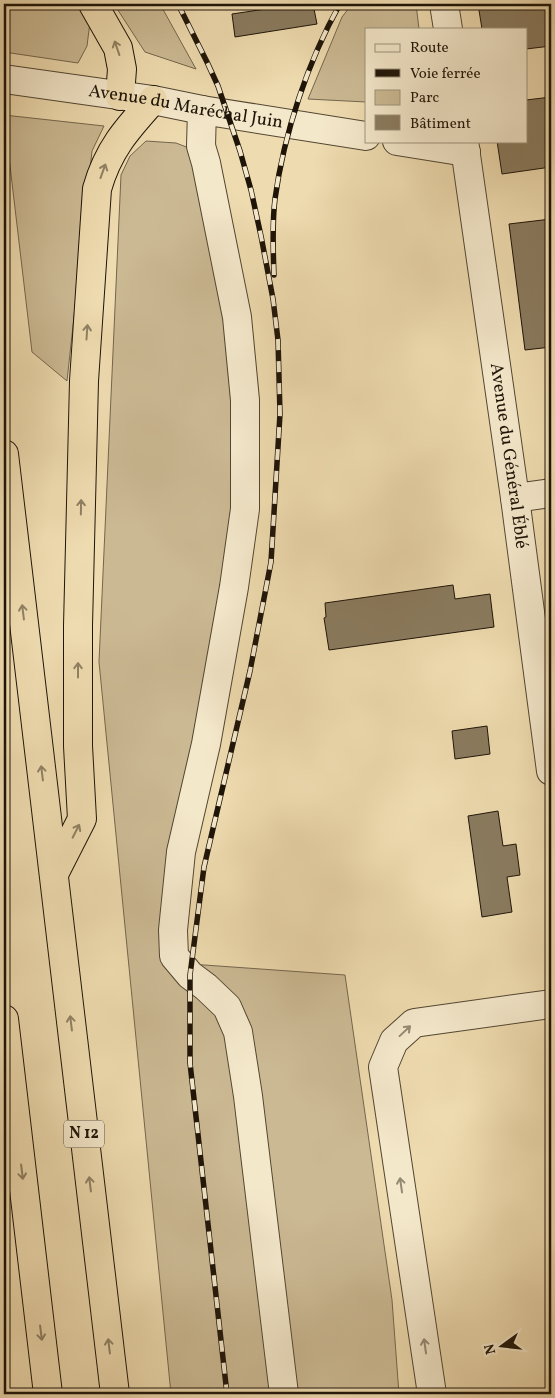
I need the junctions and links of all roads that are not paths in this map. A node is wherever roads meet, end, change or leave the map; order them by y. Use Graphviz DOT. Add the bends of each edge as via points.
graph roads {
  1 [pos="93,4"];
  2 [pos="444,4"];
  3 [pos="448,28"];
  4 [pos="4,79"];
  5 [pos="120,96"];
  6 [pos="153,100"];
  7 [pos="202,110"];
  8 [pos="365,136"];
  9 [pos="408,142"];
  10 [pos="465,147"];
  11 [pos="4,454"];
  12 [pos="551,493"];
  13 [pos="515,498"];
  14 [pos="551,771"];
  15 [pos="54,874"];
  16 [pos="551,1004"];
  17 [pos="4,1019"];
  18 [pos="48,1394"];
  19 [pos="115,1394"];
  20 [pos="284,1394"];
  21 [pos="432,1394"];
  5 -- 1 [label="highway, one-way" via="122,69 118,48"];
  2 -- 3 [label="street"];
  4 -- 5 [label="street, Avenue du Maréchal Juin"];
  5 -- 6 [label="street, Avenue du Maréchal Juin"];
  6 -- 7 [label="street, Avenue du Maréchal Juin"];
  15 -- 6 [label="highway, one-way" via="82,819 78,746 78,616 84,381 97,190 102,169 114,147"];
  7 -- 8 [label="street, Avenue du Maréchal Juin"];
  7 -- 20 [label="street" via="201,146 237,317 245,400 246,509 208,735 181,852 173,930 174,956 190,975 227,1007 238,1032"];
  9 -- 10 [label="street"];
  10 -- 13 [label="street, Avenue du Général Éblé"];
  15 -- 11 [label="highway, N 12, one-way"];
  12 -- 13 [label="street"];
  13 -- 14 [label="street, Avenue du Général Éblé"];
  19 -- 15 [label="highway, N 12, one-way"];
  21 -- 16 [label="street, one-way" via="383,1067 394,1041 414,1022"];
  17 -- 18 [label="highway, one-way"];
}
